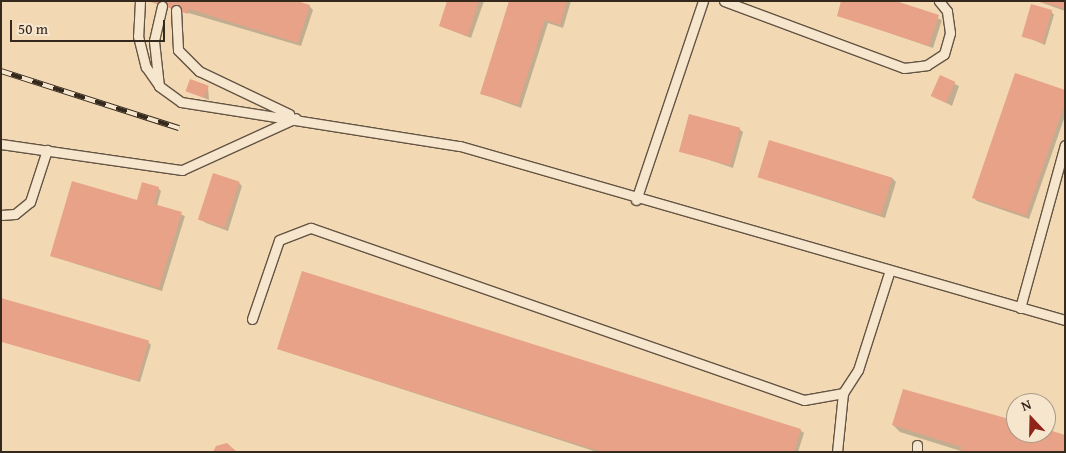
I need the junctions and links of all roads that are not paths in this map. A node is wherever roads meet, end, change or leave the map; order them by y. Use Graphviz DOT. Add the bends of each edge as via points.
graph roads {
  1 [pos="140,1"];
  2 [pos="704,1"];
  3 [pos="724,1"];
  4 [pos="939,1"];
  5 [pos="162,6"];
  6 [pos="176,10"];
  7 [pos="159,86"];
  8 [pos="296,118"];
  9 [pos="1,144"];
  10 [pos="1065,145"];
  11 [pos="47,150"];
  12 [pos="636,200"];
  13 [pos="1,215"];
  14 [pos="889,273"];
  15 [pos="1020,308"];
  16 [pos="252,318"];
  17 [pos="1065,320"];
  18 [pos="843,393"];
  19 [pos="837,452"];
  1 -- 7 [label="lane" via="138,36 146,68"];
  2 -- 12 [label="lane"];
  3 -- 4 [label="lane" via="904,68 927,65 944,54 950,33 947,11"];
  5 -- 7 [label="lane" via="154,42"];
  6 -- 8 [label="lane" via="178,50 200,71"];
  7 -- 8 [label="lane" via="181,102"];
  8 -- 11 [label="lane" via="182,170"];
  8 -- 12 [label="lane" via="460,146"];
  9 -- 11 [label="lane"];
  10 -- 15 [label="lane"];
  11 -- 13 [label="lane" via="30,202 14,214"];
  12 -- 14 [label="lane"];
  14 -- 15 [label="lane"];
  14 -- 18 [label="lane" via="858,370"];
  15 -- 17 [label="lane"];
  16 -- 18 [label="lane" via="279,240 311,228 804,400"];
  18 -- 19 [label="lane"];
}
